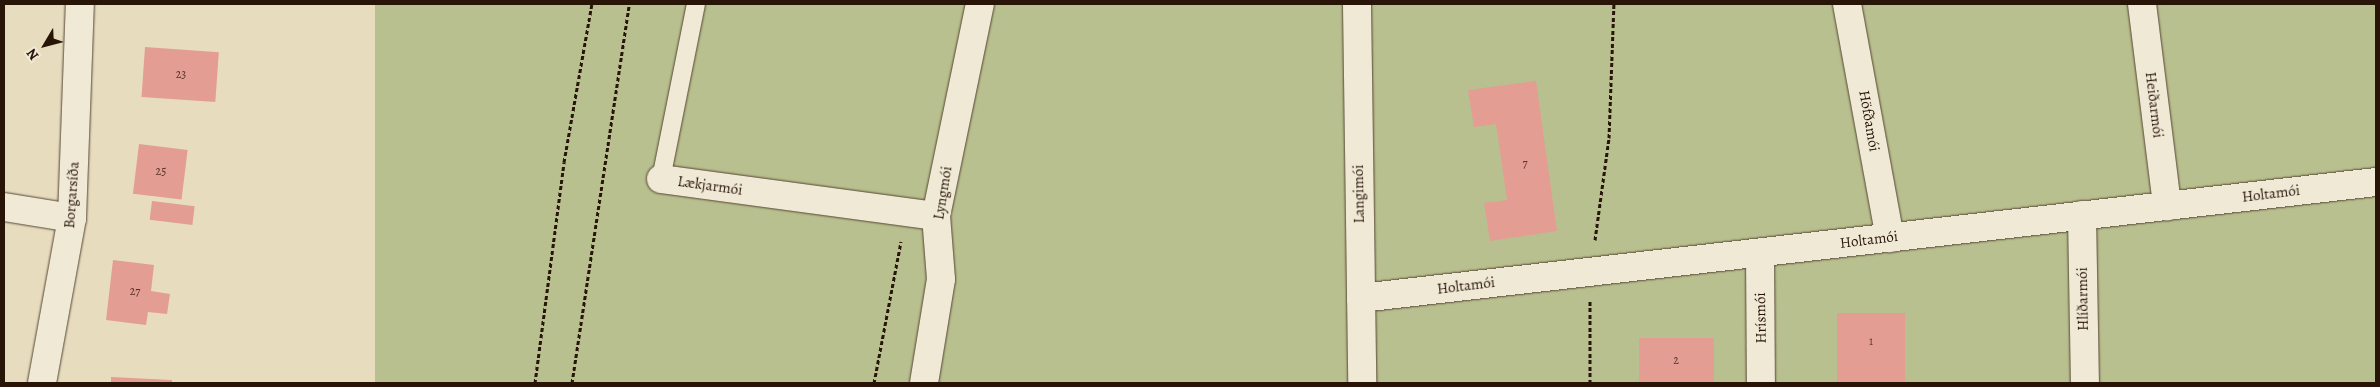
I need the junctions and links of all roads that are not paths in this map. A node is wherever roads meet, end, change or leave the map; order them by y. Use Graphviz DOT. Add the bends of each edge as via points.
graph roads {
  1 [pos="80,4"];
  2 [pos="696,4"];
  3 [pos="980,4"];
  4 [pos="1357,4"];
  5 [pos="1847,4"];
  6 [pos="2142,4"];
  7 [pos="661,180"];
  8 [pos="2376,182"];
  9 [pos="2167,206"];
  10 [pos="4,207"];
  11 [pos="936,216"];
  12 [pos="2082,216"];
  13 [pos="72,218"];
  14 [pos="1890,238"];
  15 [pos="1760,252"];
  16 [pos="1361,298"];
  17 [pos="42,383"];
  18 [pos="924,383"];
  19 [pos="1362,383"];
  20 [pos="1761,383"];
  21 [pos="2085,383"];
  1 -- 13 [label="street, Borgarsíða"];
  2 -- 7 [label="lane, Lækjarmói"];
  3 -- 11 [label="street, Lyngmói"];
  4 -- 16 [label="street, Langimói"];
  5 -- 14 [label="street, Höfðamói"];
  6 -- 9 [label="street, Heiðarmói"];
  7 -- 11 [label="street, Lækjarmói"];
  8 -- 9 [label="street, Holtamói"];
  9 -- 12 [label="street, Holtamói"];
  10 -- 13 [label="street"];
  11 -- 18 [label="street, Lyngmói" via="941,279"];
  12 -- 14 [label="street, Holtamói"];
  12 -- 21 [label="street, Hlíðarmói"];
  13 -- 17 [label="street, Borgarsíða"];
  14 -- 15 [label="street, Holtamói"];
  15 -- 16 [label="street, Holtamói"];
  15 -- 20 [label="street, Hrísmói"];
  16 -- 19 [label="street, Langimói"];
}
